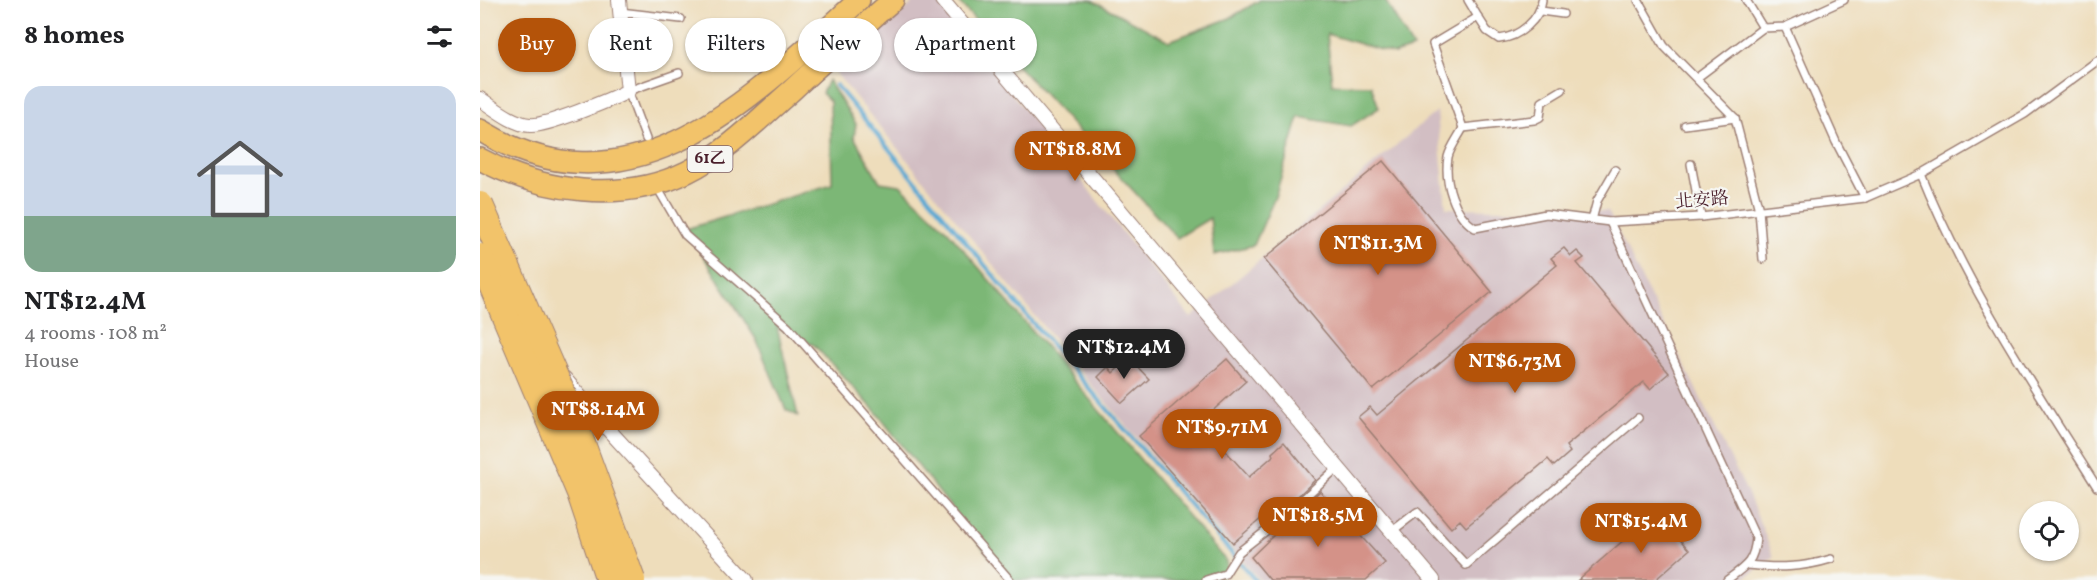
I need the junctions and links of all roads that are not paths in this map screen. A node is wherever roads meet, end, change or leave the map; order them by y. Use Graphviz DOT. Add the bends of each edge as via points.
graph roads {
  1 [pos="893,0"];
  2 [pos="942,0"];
  3 [pos="1468,0"];
  4 [pos="1542,0"];
  5 [pos="1638,0"];
  6 [pos="1746,0"];
  7 [pos="1844,0"];
  8 [pos="855,1"];
  9 [pos="620,6"];
  10 [pos="1541,11"];
  11 [pos="1563,14"];
  12 [pos="1478,17"];
  13 [pos="868,18"];
  14 [pos="873,18"];
  15 [pos="681,19"];
  16 [pos="1785,27"];
  17 [pos="1763,28"];
  18 [pos="2097,61"];
  19 [pos="813,72"];
  20 [pos="679,73"];
  21 [pos="1698,77"];
  22 [pos="1562,90"];
  23 [pos="628,91"];
  24 [pos="480,99"];
  25 [pos="1735,118"];
  26 [pos="1685,125"];
  27 [pos="1463,128"];
  28 [pos="480,130"];
  29 [pos="646,139"];
  30 [pos="480,159"];
  31 [pos="1691,164"];
  32 [pos="1615,170"];
  33 [pos="1921,174"];
  34 [pos="661,194"];
  35 [pos="1865,198"];
  36 [pos="480,205"];
  37 [pos="1759,210"];
  38 [pos="1701,217"];
  39 [pos="1592,220"];
  40 [pos="1610,222"];
  41 [pos="480,257"];
  42 [pos="1763,259"];
  43 [pos="480,278"];
  44 [pos="1638,418"];
  45 [pos="1337,468"];
  46 [pos="2097,487"];
  47 [pos="1391,532"];
  48 [pos="1831,559"];
  49 [pos="1747,565"];
  50 [pos="1226,577"];
  51 [pos="609,580"];
  52 [pos="632,580"];
  53 [pos="746,580"];
  54 [pos="1011,580"];
  55 [pos="1206,580"];
  56 [pos="1433,580"];
  57 [pos="1727,580"];
  1 -- 14 [label="main road, 61乙"];
  2 -- 45 [label="street"];
  3 -- 12 [label="lane"];
  4 -- 10 [label="lane"];
  5 -- 21 [label="lane" via="1664,46"];
  6 -- 17 [label="lane"];
  7 -- 16 [label="lane"];
  8 -- 13 [label="lane"];
  8 -- 28 [label="main road, 61乙" via="737,107 704,130 674,144 637,156 601,161 549,158"];
  9 -- 15 [label="lane"];
  9 -- 23 [label="street"];
  10 -- 11 [label="lane"];
  10 -- 12 [label="lane" via="1517,35 1499,39 1487,31"];
  12 -- 27 [label="lane" via="1433,44"];
  16 -- 17 [label="lane"];
  16 -- 35 [label="lane"];
  17 -- 21 [label="lane"];
  18 -- 33 [label="lane, 北安路" via="2025,114"];
  19 -- 30 [label="main road, 61乙" via="713,157 659,183 620,190 553,186"];
  20 -- 23 [label="lane"];
  21 -- 25 [label="lane"];
  22 -- 27 [label="lane" via="1542,102 1540,117 1534,120"];
  23 -- 24 [label="street" via="597,105 530,125"];
  23 -- 29 [label="lane"];
  25 -- 26 [label="lane"];
  25 -- 37 [label="lane"];
  27 -- 39 [label="lane, 北安路" via="1448,156 1452,199 1465,222 1475,228 1546,214"];
  31 -- 38 [label="lane"];
  32 -- 39 [label="lane" via="1596,201"];
  33 -- 35 [label="lane, 北安路"];
  33 -- 46 [label="lane" via="1941,224 1985,308"];
  34 -- 54 [label="lane" via="685,235 788,326"];
  35 -- 37 [label="lane, 北安路"];
  36 -- 52 [label="highway, bridge" via="570,411"];
  37 -- 38 [label="lane, 北安路"];
  37 -- 42 [label="lane"];
  38 -- 40 [label="lane, 北安路"];
  39 -- 40 [label="lane, 北安路"];
  40 -- 49 [label="lane" via="1756,538 1755,555"];
  41 -- 51 [label="highway, bridge" via="580,493"];
  43 -- 53 [label="street" via="606,427"];
  44 -- 47 [label="lane" via="1466,565 1417,512"];
  45 -- 47 [label="street"];
  45 -- 50 [label="lane" via="1239,552"];
  47 -- 56 [label="street"];
  48 -- 49 [label="lane" via="1780,568"];
  49 -- 57 [label="lane"];
  50 -- 55 [label="lane"];
}
